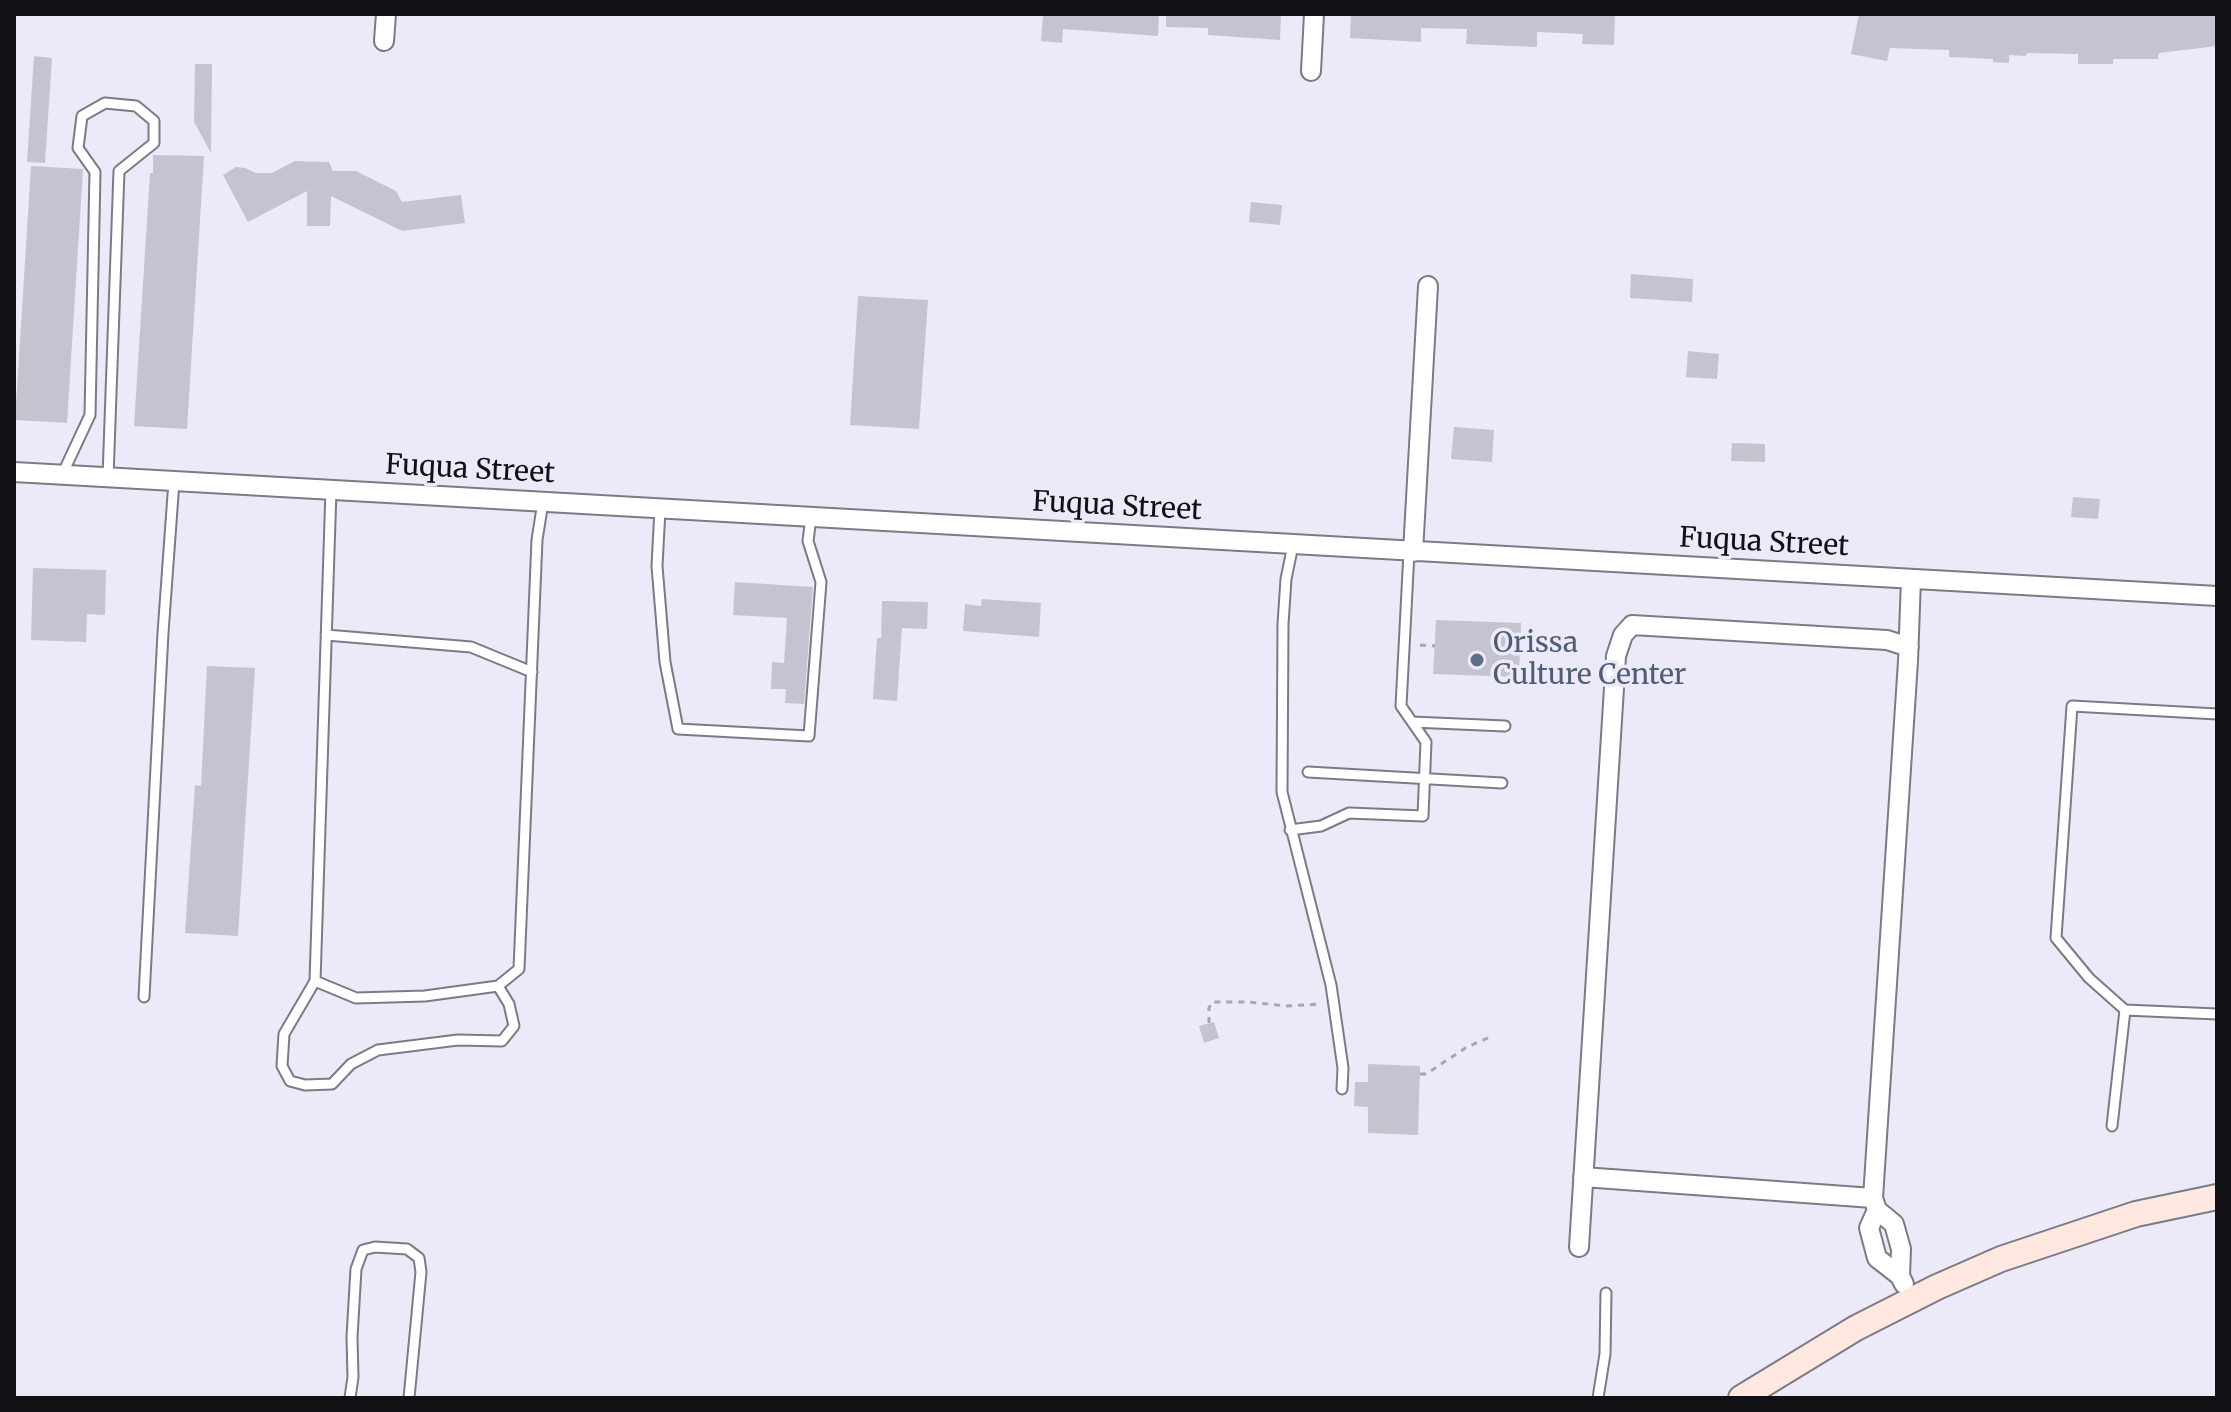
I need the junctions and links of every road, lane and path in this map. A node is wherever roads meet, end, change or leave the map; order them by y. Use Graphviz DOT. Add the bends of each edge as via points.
graph roads {
  1 [pos="386,14"];
  2 [pos="1314,14"];
  3 [pos="384,41"];
  4 [pos="1311,71"];
  5 [pos="1428,286"];
  6 [pos="14,472"];
  7 [pos="62,475"];
  8 [pos="108,477"];
  9 [pos="174,481"];
  10 [pos="331,490"];
  11 [pos="543,502"];
  12 [pos="660,509"];
  13 [pos="811,517"];
  14 [pos="1293,545"];
  15 [pos="1411,552"];
  16 [pos="1911,579"];
  17 [pos="2217,596"];
  18 [pos="326,635"];
  19 [pos="1909,647"];
  20 [pos="532,672"];
  21 [pos="2217,714"];
  22 [pos="1412,722"];
  23 [pos="1505,726"];
  24 [pos="1308,772"];
  25 [pos="1425,778"];
  26 [pos="1502,783"];
  27 [pos="1290,830"];
  28 [pos="315,981"];
  29 [pos="498,986"];
  30 [pos="144,997"];
  31 [pos="1312,1006"];
  32 [pos="2125,1010"];
  33 [pos="2217,1014"];
  34 [pos="1209,1023"];
  35 [pos="1490,1037"];
  36 [pos="1420,1074"];
  37 [pos="1342,1089"];
  38 [pos="2112,1126"];
  39 [pos="1583,1177"];
  40 [pos="2217,1197"];
  41 [pos="1875,1204"];
  42 [pos="1579,1247"];
  43 [pos="1900,1276"];
  44 [pos="1606,1293"];
  45 [pos="1911,1300"];
  46 [pos="350,1398"];
  47 [pos="409,1398"];
  48 [pos="1598,1398"];
  49 [pos="1741,1398"];
  1 -- 3 [label="street"];
  2 -- 4 [label="street"];
  5 -- 15 [label="street"];
  6 -- 7 [label="street, Fuqua Street"];
  7 -- 8 [label="street, Fuqua Street"];
  7 -- 8 [label="lane" via="90,415 95,172 78,148 82,116 105,103 136,106 154,121 154,143 119,171"];
  8 -- 9 [label="street, Fuqua Street"];
  9 -- 10 [label="street, Fuqua Street"];
  9 -- 30 [label="lane"];
  10 -- 11 [label="street, Fuqua Street"];
  10 -- 18 [label="lane"];
  11 -- 12 [label="street, Fuqua Street"];
  11 -- 20 [label="lane"];
  12 -- 13 [label="street, Fuqua Street"];
  12 -- 13 [label="lane" via="658,580 678,729 809,736 821,582 808,541"];
  13 -- 14 [label="street, Fuqua Street"];
  14 -- 15 [label="street, Fuqua Street"];
  14 -- 27 [label="lane" via="1283,624 1280,745"];
  15 -- 16 [label="street, Fuqua Street"];
  15 -- 22 [label="lane" via="1401,706"];
  16 -- 17 [label="street, Fuqua Street"];
  16 -- 19 [label="street"];
  18 -- 20 [label="lane" via="471,647"];
  18 -- 28 [label="lane"];
  19 -- 39 [label="street" via="1887,640 1632,625 1623,635 1616,656"];
  19 -- 41 [label="street"];
  20 -- 29 [label="lane" via="519,969"];
  21 -- 32 [label="lane" via="2072,706 2056,938"];
  22 -- 23 [label="lane"];
  22 -- 25 [label="lane" via="1426,742"];
  24 -- 25 [label="lane"];
  25 -- 26 [label="lane"];
  25 -- 27 [label="lane" via="1423,816 1349,813 1321,826"];
  27 -- 37 [label="lane" via="1331,985"];
  28 -- 29 [label="lane" via="356,998"];
  28 -- 29 [label="lane" via="284,1034 282,1066 290,1081 305,1085 332,1084 351,1064 378,1050 458,1040 502,1041 514,1026"];
  31 -- 34 [label="path" via="1212,1002"];
  32 -- 33 [label="lane"];
  32 -- 38 [label="lane"];
  35 -- 36 [label="path"];
  39 -- 41 [label="street"];
  39 -- 42 [label="street"];
  40 -- 45 [label="main road" via="2072,1233"];
  41 -- 43 [label="street" via="1894,1224 1901,1249"];
  41 -- 43 [label="street" via="1869,1228 1877,1258"];
  43 -- 45 [label="street"];
  44 -- 48 [label="lane"];
  45 -- 49 [label="main road"];
  46 -- 47 [label="lane" via="356,1269 363,1250 375,1247 407,1249 419,1258"];
}
